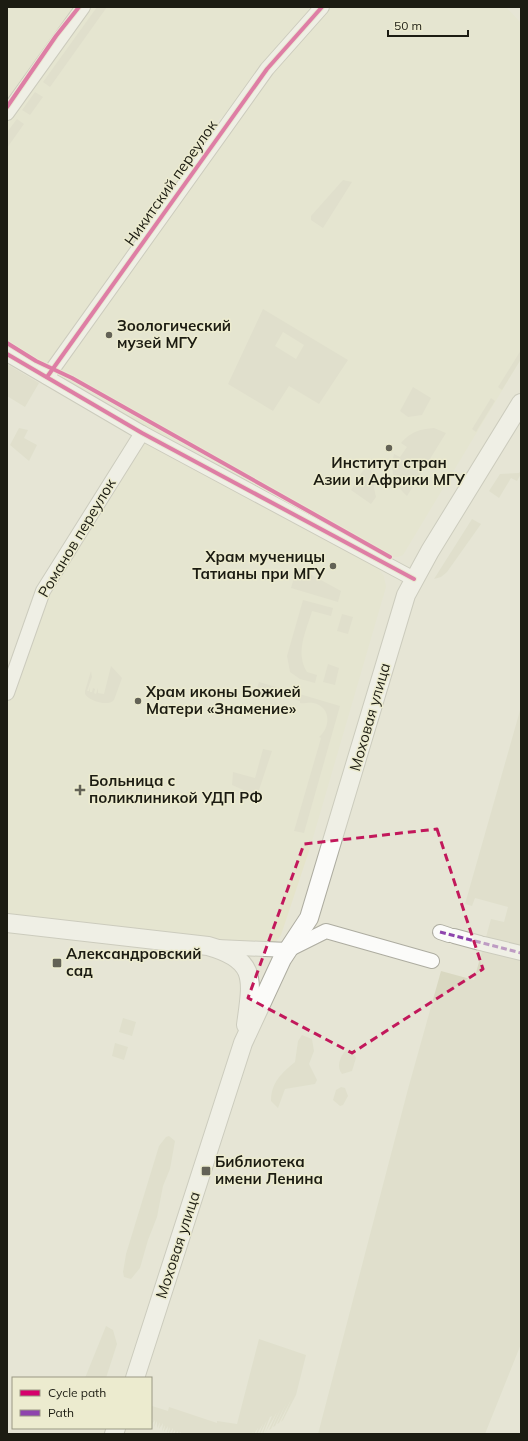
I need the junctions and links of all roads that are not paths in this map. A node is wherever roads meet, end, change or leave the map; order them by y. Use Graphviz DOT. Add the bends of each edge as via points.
graph roads {
  1 [pos="84,7"];
  2 [pos="322,7"];
  3 [pos="7,113"];
  4 [pos="7,354"];
  5 [pos="47,377"];
  6 [pos="521,403"];
  7 [pos="142,433"];
  8 [pos="414,579"];
  9 [pos="7,693"];
  10 [pos="7,923"];
  11 [pos="448,934"];
  12 [pos="208,946"];
  13 [pos="288,950"];
  14 [pos="521,953"];
  15 [pos="432,961"];
  16 [pos="243,1043"];
  17 [pos="134,1377"];
  1 -- 3 [label="street"];
  2 -- 5 [label="street, Никитский переулок" via="267,69"];
  4 -- 5 [label="street"];
  5 -- 7 [label="street"];
  6 -- 8 [label="main road, Моховая улица"];
  7 -- 8 [label="street"];
  7 -- 9 [label="street, Романов переулок" via="43,591"];
  8 -- 13 [label="main road, Моховая улица" via="398,622 309,918"];
  10 -- 12 [label="main road"];
  11 -- 14 [label="street"];
  12 -- 13 [label="street"];
  12 -- 16 [label="main road, Моховая улица" via="235,956 243,963 247,972 250,988"];
  13 -- 15 [label="street" via="326,931"];
  13 -- 16 [label="main road, Моховая улица"];
  16 -- 17 [label="main road, Моховая улица"];
}
